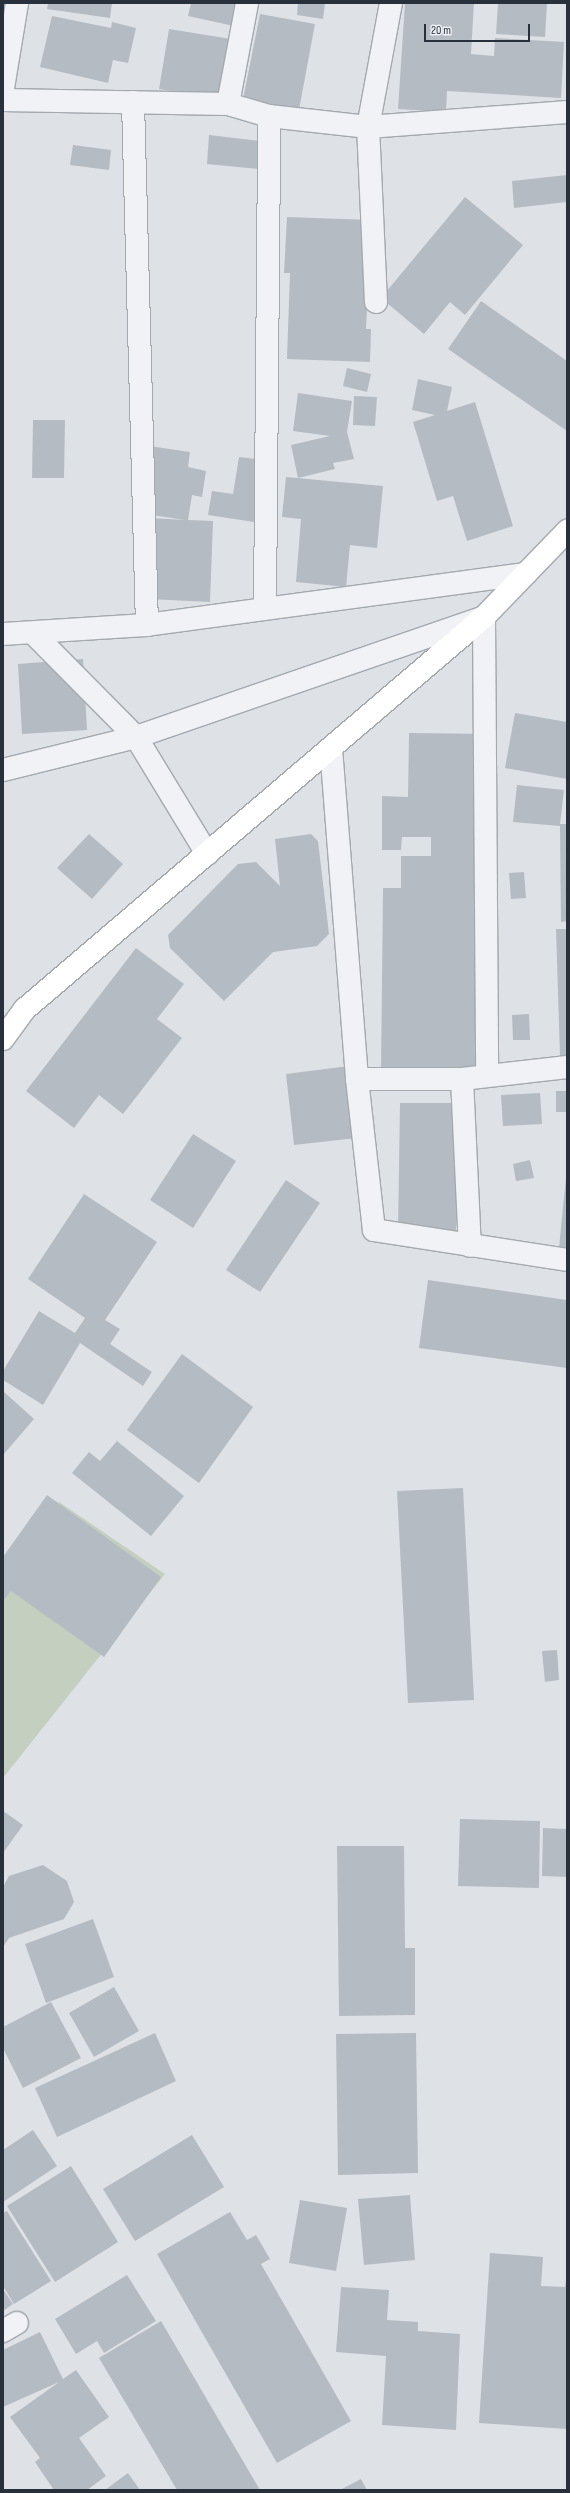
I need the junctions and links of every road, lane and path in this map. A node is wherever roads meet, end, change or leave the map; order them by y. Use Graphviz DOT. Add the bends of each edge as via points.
graph roads {
  1 [pos="17,3"];
  2 [pos="247,3"];
  3 [pos="391,3"];
  4 [pos="3,88"];
  5 [pos="3,100"];
  6 [pos="133,102"];
  7 [pos="228,104"];
  8 [pos="567,112"];
  9 [pos="269,116"];
  10 [pos="368,127"];
  11 [pos="376,302"];
  12 [pos="567,531"];
  13 [pos="526,574"];
  14 [pos="265,608"];
  15 [pos="484,617"];
  16 [pos="147,625"];
  17 [pos="3,634"];
  18 [pos="34,634"];
  19 [pos="136,737"];
  20 [pos="331,748"];
  21 [pos="3,770"];
  22 [pos="207,854"];
  23 [pos="3,1039"];
  24 [pos="567,1067"];
  25 [pos="487,1075"];
  26 [pos="357,1079"];
  27 [pos="462,1079"];
  28 [pos="470,1246"];
  29 [pos="567,1260"];
  1 -- 4 [label="street"];
  2 -- 7 [label="street"];
  3 -- 10 [label="street"];
  5 -- 6 [label="street"];
  6 -- 7 [label="street"];
  6 -- 16 [label="street"];
  7 -- 9 [label="street"];
  8 -- 10 [label="street"];
  9 -- 10 [label="street"];
  9 -- 14 [label="street"];
  10 -- 11 [label="street"];
  12 -- 13 [label="main road"];
  13 -- 14 [label="street"];
  13 -- 15 [label="main road"];
  14 -- 16 [label="street"];
  15 -- 19 [label="street"];
  15 -- 20 [label="main road"];
  15 -- 25 [label="street"];
  16 -- 18 [label="street"];
  17 -- 18 [label="street"];
  18 -- 19 [label="street"];
  19 -- 21 [label="street"];
  19 -- 22 [label="street"];
  20 -- 22 [label="main road"];
  20 -- 26 [label="street"];
  22 -- 23 [label="main road" via="25,1009"];
  24 -- 25 [label="street"];
  25 -- 27 [label="street"];
  26 -- 27 [label="street"];
  26 -- 28 [label="street" via="374,1230"];
  27 -- 28 [label="street"];
  28 -- 29 [label="street"];
}
